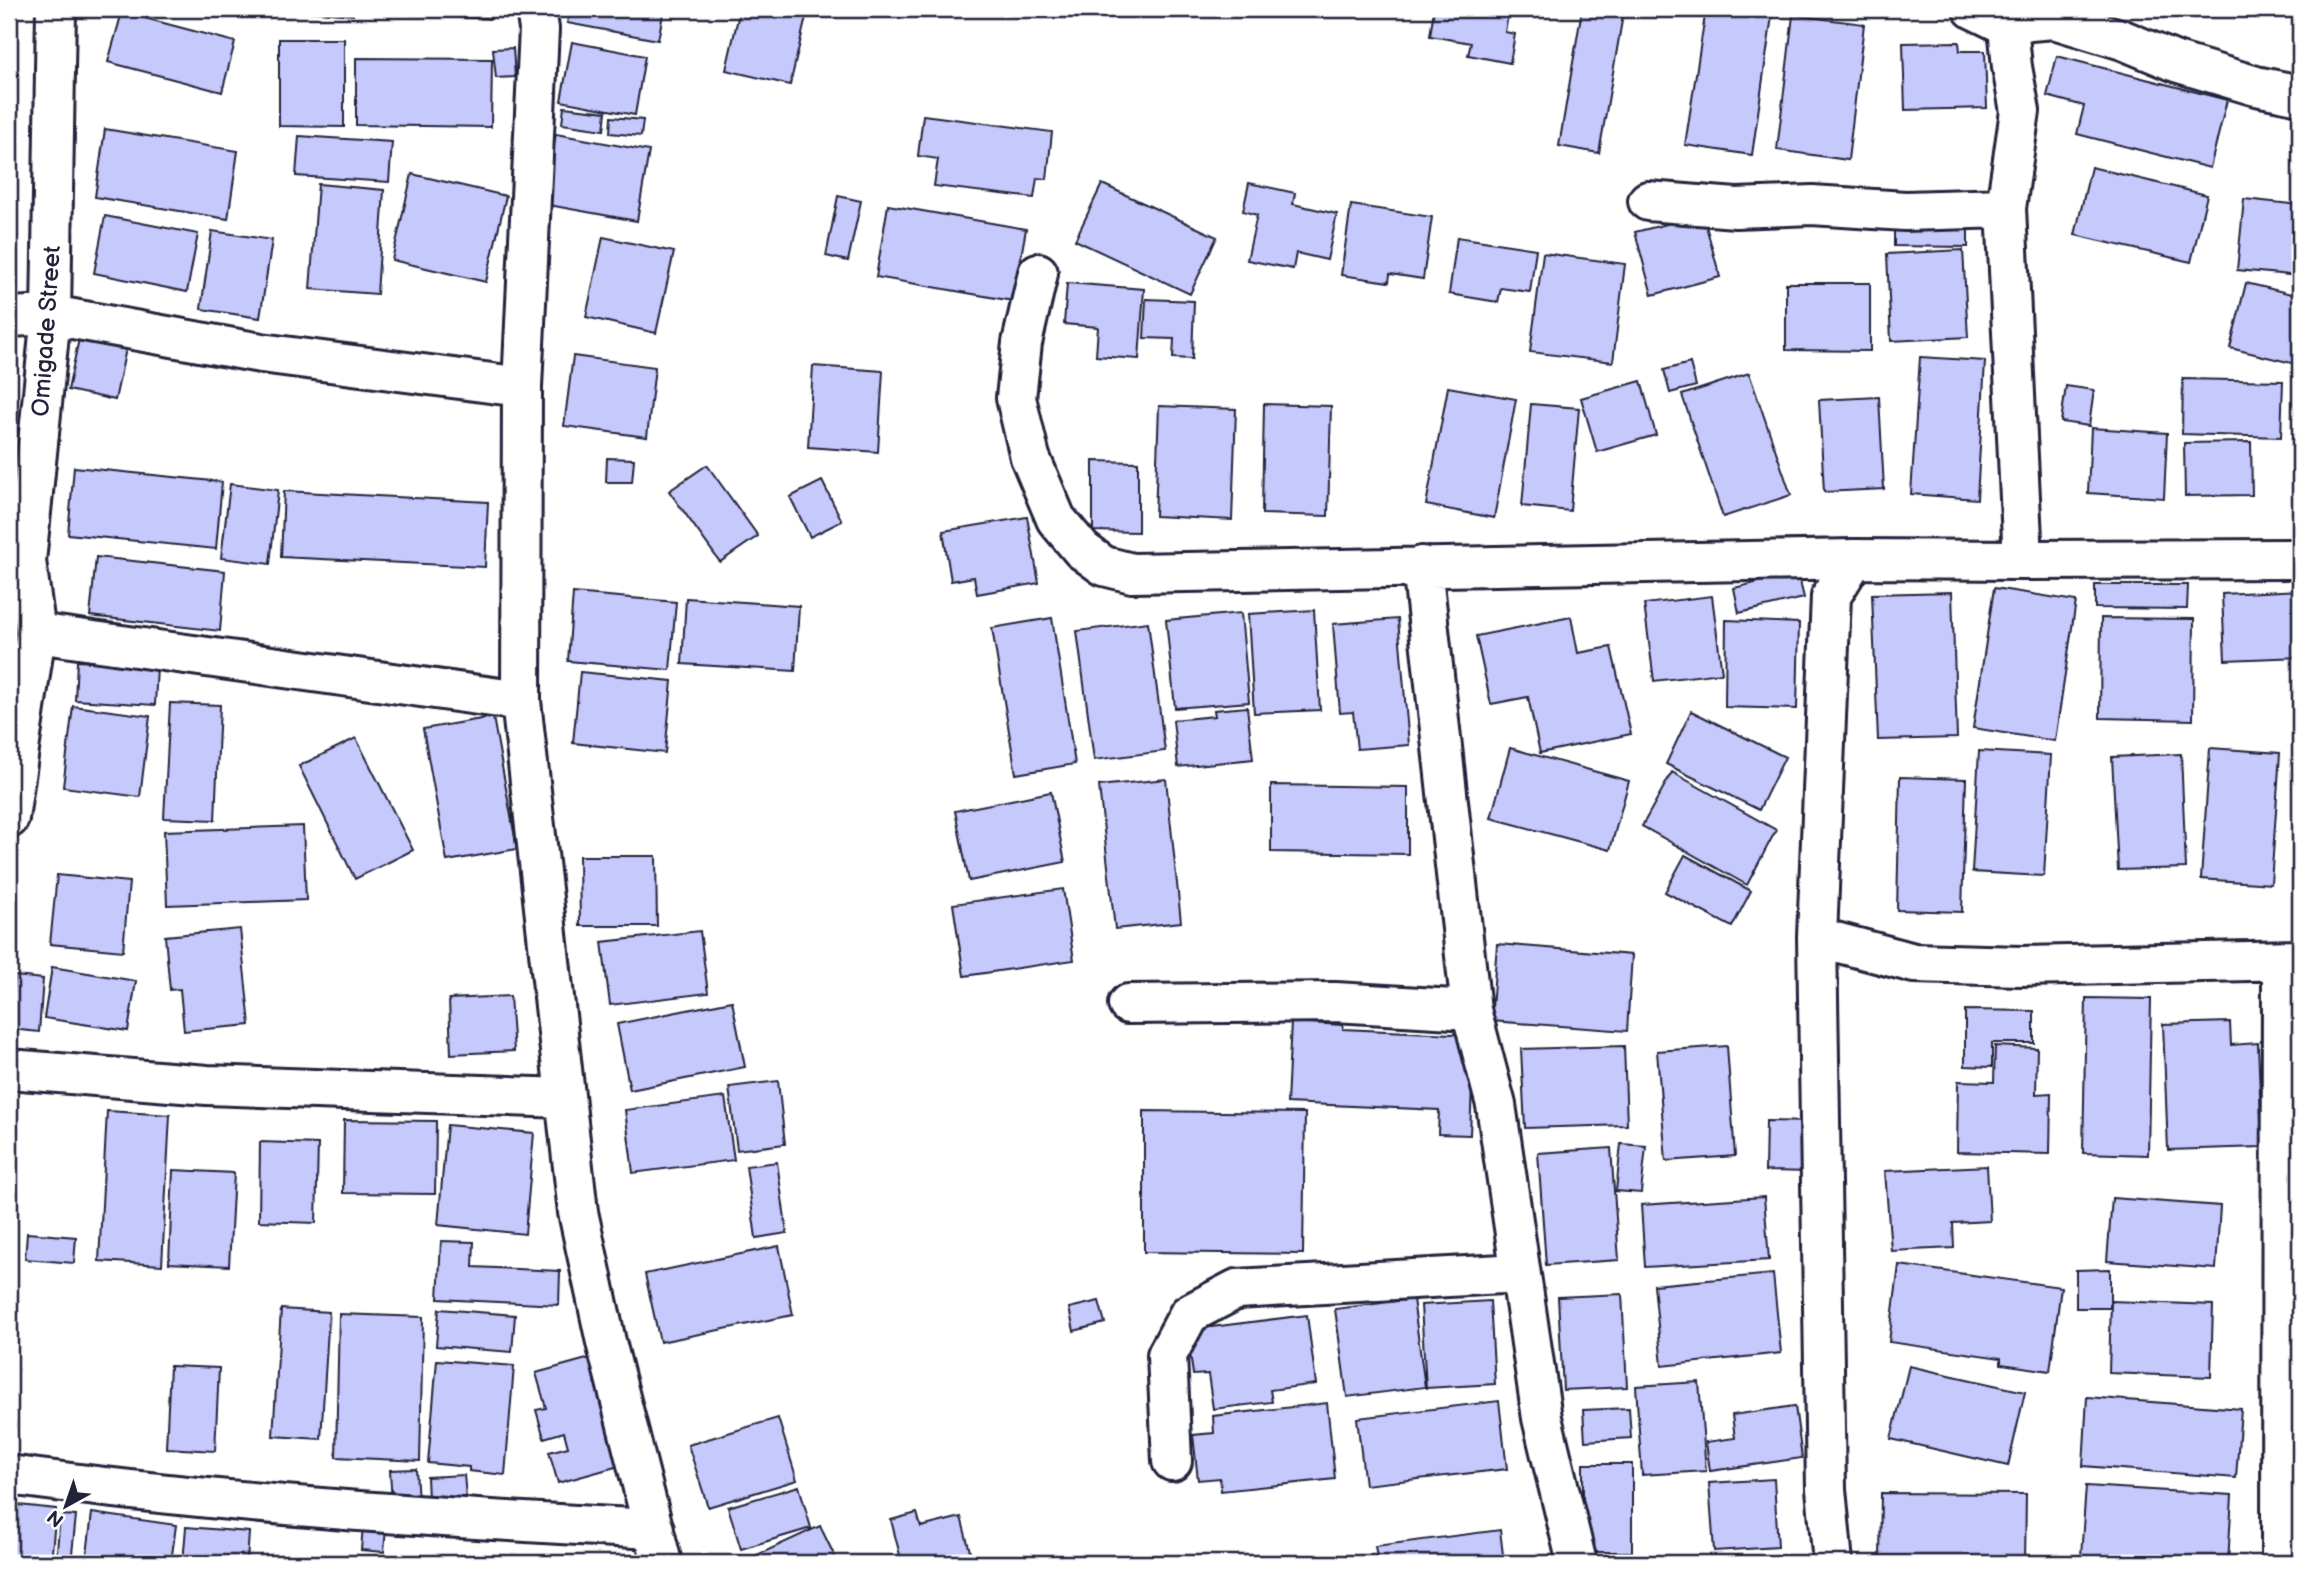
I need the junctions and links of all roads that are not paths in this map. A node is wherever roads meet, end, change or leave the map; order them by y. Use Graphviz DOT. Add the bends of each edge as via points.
graph roads {
  1 [pos="56,9"];
  2 [pos="536,9"];
  3 [pos="1973,9"];
  4 [pos="2008,26"];
  5 [pos="2300,95"];
  6 [pos="1648,201"];
  7 [pos="2006,208"];
  8 [pos="1038,273"];
  9 [pos="51,315"];
  10 [pos="9,317"];
  11 [pos="522,387"];
  12 [pos="1854,559"];
  13 [pos="2300,559"];
  14 [pos="1804,560"];
  15 [pos="2023,561"];
  16 [pos="1422,566"];
  17 [pos="1830,596"];
  18 [pos="36,633"];
  19 [pos="521,701"];
  20 [pos="9,818"];
  21 [pos="1817,937"];
  22 [pos="2291,960"];
  23 [pos="1129,1004"];
  24 [pos="1471,1010"];
  25 [pos="9,1069"];
  26 [pos="565,1098"];
  27 [pos="1520,1273"];
  28 [pos="1172,1461"];
  29 [pos="9,1475"];
  30 [pos="658,1546"];
  31 [pos="1577,1563"];
  32 [pos="1833,1563"];
  33 [pos="2281,1563"];
  1 -- 9 [label="street, Omigade Street"];
  2 -- 11 [label="street" via="539,29"];
  3 -- 4 [label="street"];
  4 -- 5 [label="street" via="2054,19 2176,62"];
  4 -- 7 [label="street" via="2020,111"];
  6 -- 7 [label="street" via="1736,208"];
  7 -- 15 [label="street"];
  8 -- 16 [label="street" via="1016,398 1030,457 1056,519 1082,550 1104,566 1132,573"];
  9 -- 10 [label="street"];
  9 -- 11 [label="street" via="261,353"];
  9 -- 18 [label="street, Omigade Street" via="26,561"];
  11 -- 19 [label="street"];
  12 -- 14 [label="street"];
  12 -- 15 [label="street"];
  12 -- 17 [label="street"];
  13 -- 15 [label="street"];
  14 -- 16 [label="street"];
  14 -- 17 [label="street"];
  16 -- 24 [label="street"];
  17 -- 21 [label="street"];
  18 -- 19 [label="street"];
  18 -- 20 [label="street, Omigade Street"];
  19 -- 26 [label="street"];
  21 -- 22 [label="street" via="1914,963 2021,966"];
  21 -- 32 [label="street" via="1826,1489"];
  22 -- 33 [label="street"];
  23 -- 24 [label="street" via="1335,1002"];
  24 -- 27 [label="street" via="1496,1105"];
  25 -- 26 [label="street" via="207,1085"];
  26 -- 30 [label="street" via="578,1212"];
  27 -- 28 [label="street" via="1237,1289 1189,1314 1167,1355"];
  27 -- 31 [label="street" via="1542,1418"];
  29 -- 30 [label="street"];
}
